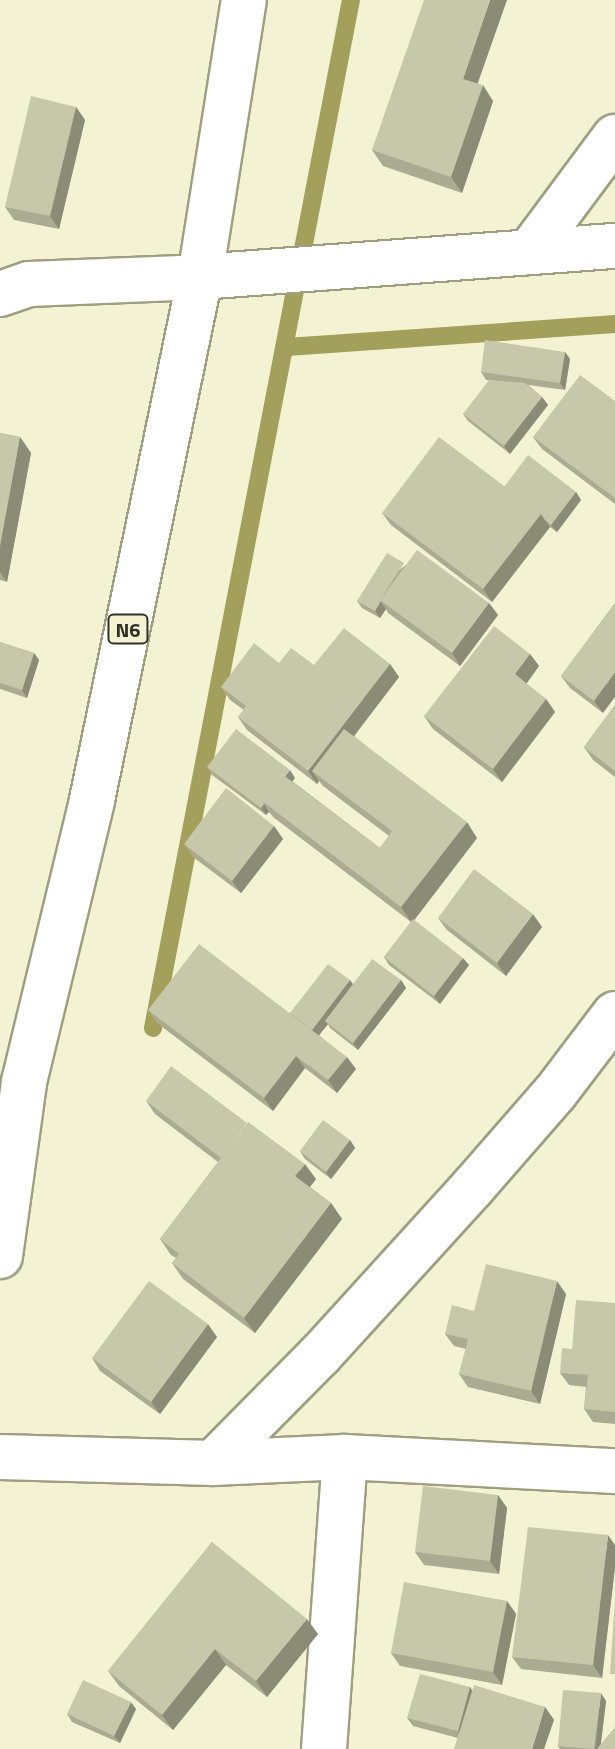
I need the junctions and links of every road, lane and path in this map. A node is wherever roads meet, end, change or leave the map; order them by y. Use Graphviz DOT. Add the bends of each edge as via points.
graph roads {
  1 [pos="244,0"];
  2 [pos="615,137"];
  3 [pos="615,246"];
  4 [pos="531,250"];
  5 [pos="200,277"];
  6 [pos="0,294"];
  7 [pos="615,1014"];
  8 [pos="12,1077"];
  9 [pos="0,1256"];
  10 [pos="0,1457"];
  11 [pos="345,1457"];
  12 [pos="213,1463"];
  13 [pos="615,1471"];
  14 [pos="324,1749"];
  1 -- 5 [label="street, N6"];
  2 -- 4 [label="street"];
  3 -- 4 [label="street"];
  4 -- 5 [label="street"];
  5 -- 6 [label="street" via="29,284"];
  5 -- 8 [label="street, N6" via="92,800"];
  7 -- 12 [label="street" via="472,1188"];
  8 -- 9 [label="street, N6"];
  10 -- 12 [label="street"];
  11 -- 12 [label="street"];
  11 -- 13 [label="street"];
  11 -- 14 [label="street"];
}
